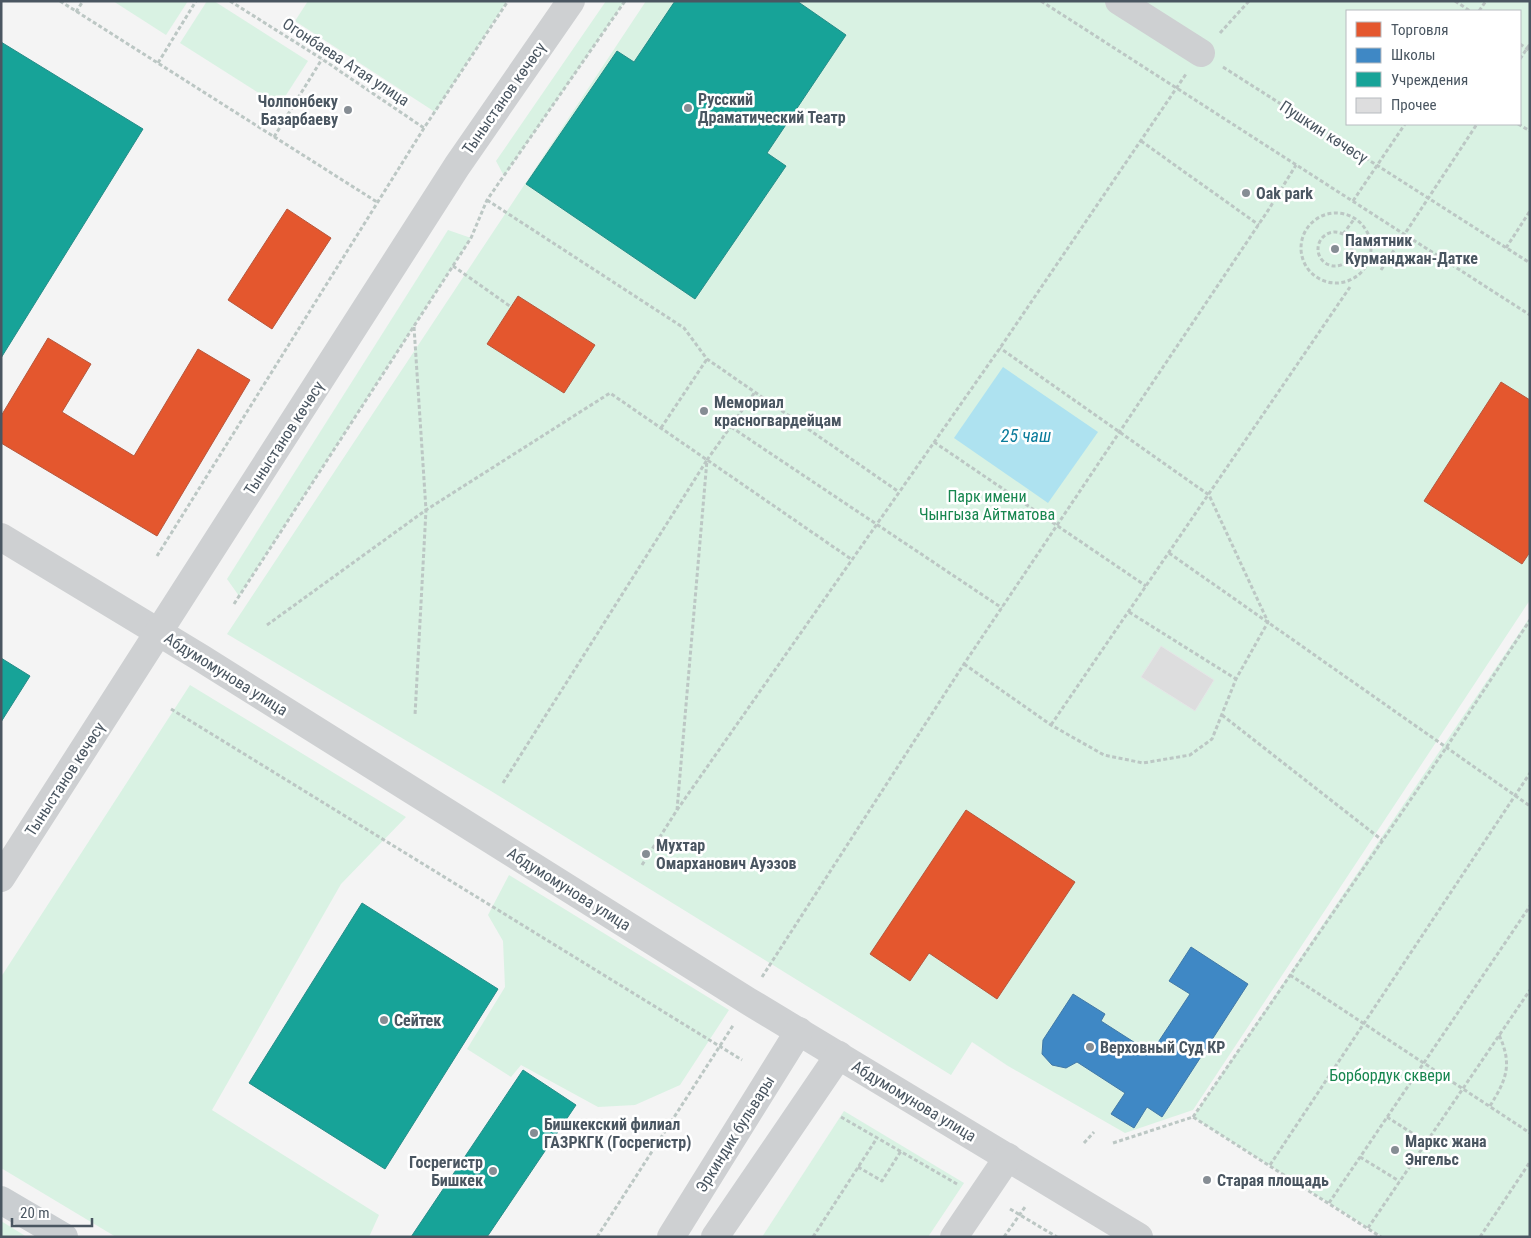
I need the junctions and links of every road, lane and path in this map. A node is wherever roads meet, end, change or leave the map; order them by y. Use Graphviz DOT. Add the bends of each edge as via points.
graph roads {
  1 [pos="60,1"];
  2 [pos="83,1"];
  3 [pos="196,1"];
  4 [pos="230,1"];
  5 [pos="508,1"];
  6 [pos="571,1"];
  7 [pos="625,1"];
  8 [pos="1040,1"];
  9 [pos="1119,1"];
  10 [pos="1249,1"];
  11 [pos="1455,1"];
  12 [pos="1468,10"];
  13 [pos="76,12"];
  14 [pos="1530,44"];
  15 [pos="1528,50"];
  16 [pos="1201,53"];
  17 [pos="322,59"];
  18 [pos="158,63"];
  19 [pos="1176,88"];
  20 [pos="1404,125"];
  21 [pos="1476,125"];
  22 [pos="424,128"];
  23 [pos="274,137"];
  24 [pos="1141,142"];
  25 [pos="1296,165"];
  26 [pos="1377,166"];
  27 [pos="1428,198"];
  28 [pos="487,200"];
  29 [pos="377,202"];
  30 [pos="1353,202"];
  31 [pos="1530,211"];
  32 [pos="1355,218"];
  33 [pos="1259,225"];
  34 [pos="1344,234"];
  35 [pos="1404,234"];
  36 [pos="1506,248"];
  37 [pos="1530,263"];
  38 [pos="453,266"];
  39 [pos="1382,270"];
  40 [pos="1350,287"];
  41 [pos="511,307"];
  42 [pos="1530,315"];
  43 [pos="414,327"];
  44 [pos="1000,348"];
  45 [pos="707,359"];
  46 [pos="755,392"];
  47 [pos="731,427"];
  48 [pos="661,428"];
  49 [pos="1121,431"];
  50 [pos="934,442"];
  51 [pos="708,460"];
  52 [pos="899,492"];
  53 [pos="1209,495"];
  54 [pos="426,510"];
  55 [pos="876,525"];
  56 [pos="1057,526"];
  57 [pos="1,538"];
  58 [pos="1169,553"];
  59 [pos="157,556"];
  60 [pos="852,559"];
  61 [pos="1146,586"];
  62 [pos="234,604"];
  63 [pos="1002,608"];
  64 [pos="1129,612"];
  65 [pos="1530,620"];
  66 [pos="1268,622"];
  67 [pos="267,625"];
  68 [pos="159,633"];
  69 [pos="964,664"];
  70 [pos="1236,680"];
  71 [pos="171,709"];
  72 [pos="415,715"];
  73 [pos="1222,715"];
  74 [pos="1051,725"];
  75 [pos="1446,748"];
  76 [pos="1530,773"];
  77 [pos="503,783"];
  78 [pos="1515,796"];
  79 [pos="1530,806"];
  80 [pos="676,810"];
  81 [pos="1382,840"];
  82 [pos="642,865"];
  83 [pos="1,878"];
  84 [pos="1530,906"];
  85 [pos="1290,975"];
  86 [pos="762,977"];
  87 [pos="1530,990"];
  88 [pos="1365,1022"];
  89 [pos="734,1024"];
  90 [pos="800,1031"];
  91 [pos="1499,1035"];
  92 [pos="721,1047"];
  93 [pos="839,1055"];
  94 [pos="742,1060"];
  95 [pos="1424,1062"];
  96 [pos="1463,1087"];
  97 [pos="1490,1106"];
  98 [pos="841,1117"];
  99 [pos="1193,1117"];
  100 [pos="1387,1117"];
  101 [pos="1094,1132"];
  102 [pos="1530,1133"];
  103 [pos="877,1138"];
  104 [pos="1084,1142"];
  105 [pos="1426,1142"];
  106 [pos="1113,1143"];
  107 [pos="901,1151"];
  108 [pos="1360,1156"];
  109 [pos="1008,1157"];
  110 [pos="1530,1162"];
  111 [pos="1270,1165"];
  112 [pos="858,1167"];
  113 [pos="1399,1182"];
  114 [pos="962,1187"];
  115 [pos="1,1200"];
  116 [pos="1329,1203"];
  117 [pos="1025,1207"];
  118 [pos="1010,1209"];
  119 [pos="1019,1213"];
  120 [pos="1368,1228"];
  121 [pos="64,1237"];
  122 [pos="597,1237"];
  123 [pos="670,1237"];
  124 [pos="715,1237"];
  125 [pos="813,1237"];
  126 [pos="954,1237"];
  127 [pos="1004,1237"];
  128 [pos="1057,1237"];
  129 [pos="1139,1237"];
  130 [pos="1381,1237"];
  131 [pos="1480,1237"];
  1 -- 13 [label="path"];
  2 -- 13 [label="path"];
  3 -- 18 [label="path"];
  4 -- 17 [label="path, Огонбаева Атая улица"];
  5 -- 22 [label="path"];
  6 -- 68 [label="street, Тыныстанов көчөсү" via="458,166"];
  7 -- 28 [label="path"];
  8 -- 19 [label="path"];
  9 -- 16 [label="street"];
  10 -- 16 [label="path"];
  11 -- 12 [label="path"];
  13 -- 18 [label="path"];
  14 -- 15 [label="path"];
  16 -- 19 [label="path"];
  16 -- 26 [label="path, Пушкин көчөсү"];
  17 -- 22 [label="path, Огонбаева Атая улица"];
  17 -- 23 [label="path"];
  18 -- 23 [label="path"];
  19 -- 24 [label="path"];
  19 -- 25 [label="path"];
  20 -- 26 [label="path"];
  21 -- 27 [label="path"];
  22 -- 29 [label="path"];
  23 -- 29 [label="path"];
  24 -- 33 [label="path"];
  24 -- 44 [label="path"];
  25 -- 30 [label="path"];
  25 -- 33 [label="path"];
  26 -- 27 [label="path, Пушкин көчөсү"];
  26 -- 30 [label="path"];
  27 -- 35 [label="path"];
  27 -- 36 [label="path, Пушкин көчөсү"];
  28 -- 38 [label="path" via="471,238"];
  28 -- 45 [label="path" via="684,328"];
  29 -- 59 [label="path"];
  30 -- 35 [label="path"];
  31 -- 36 [label="path"];
  32 -- 32 [label="path" via="1370,237 1369,261 1362,272 1342,283 1320,280 1311,274 1300,254 1304,232 1320,216 1332,212"];
  32 -- 34 [label="path"];
  33 -- 49 [label="path"];
  34 -- 34 [label="path" via="1351,243 1349,259 1340,265 1325,262 1318,247 1322,238 1332,232"];
  35 -- 39 [label="path"];
  35 -- 42 [label="path"];
  36 -- 37 [label="path, Пушкин көчөсү"];
  38 -- 41 [label="path"];
  38 -- 43 [label="path"];
  40 -- 53 [label="path"];
  43 -- 54 [label="path"];
  43 -- 62 [label="path"];
  44 -- 49 [label="path"];
  44 -- 50 [label="path"];
  45 -- 46 [label="path"];
  45 -- 48 [label="path"];
  46 -- 47 [label="path"];
  46 -- 52 [label="path"];
  47 -- 51 [label="path"];
  47 -- 55 [label="path"];
  48 -- 51 [label="path"];
  48 -- 54 [label="path" via="610,393"];
  49 -- 53 [label="path"];
  49 -- 56 [label="path"];
  50 -- 52 [label="path"];
  50 -- 56 [label="path"];
  51 -- 60 [label="path"];
  51 -- 77 [label="path"];
  51 -- 80 [label="path"];
  52 -- 55 [label="path"];
  53 -- 58 [label="path"];
  53 -- 66 [label="path"];
  54 -- 67 [label="path"];
  54 -- 72 [label="path"];
  55 -- 60 [label="path"];
  55 -- 63 [label="path"];
  56 -- 61 [label="path"];
  56 -- 63 [label="path"];
  57 -- 68 [label="street, Абдумомунова улица"];
  58 -- 61 [label="path"];
  58 -- 66 [label="path"];
  60 -- 80 [label="path"];
  61 -- 64 [label="path"];
  63 -- 69 [label="path"];
  64 -- 70 [label="path"];
  64 -- 74 [label="path"];
  65 -- 75 [label="path"];
  66 -- 70 [label="path"];
  66 -- 75 [label="path"];
  68 -- 83 [label="street, Тыныстанов көчөсү"];
  68 -- 90 [label="street, Абдумомунова улица"];
  69 -- 74 [label="path"];
  69 -- 86 [label="path"];
  70 -- 73 [label="path"];
  71 -- 92 [label="path"];
  73 -- 74 [label="path" via="1212,739 1190,755 1143,763 1104,755"];
  73 -- 81 [label="path"];
  75 -- 78 [label="path"];
  75 -- 81 [label="path"];
  76 -- 78 [label="path"];
  78 -- 79 [label="path"];
  78 -- 88 [label="path"];
  80 -- 82 [label="path"];
  81 -- 85 [label="path"];
  84 -- 95 [label="path"];
  85 -- 88 [label="path"];
  85 -- 99 [label="path"];
  87 -- 91 [label="path"];
  88 -- 95 [label="path"];
  88 -- 111 [label="path"];
  89 -- 92 [label="path"];
  90 -- 93 [label="street, Абдумомунова улица"];
  90 -- 123 [label="street, Эркиндик бульвары"];
  91 -- 96 [label="path"];
  91 -- 97 [label="path" via="1508,1068 1503,1085"];
  92 -- 94 [label="path"];
  92 -- 122 [label="path"];
  93 -- 109 [label="street, Абдумомунова улица"];
  93 -- 124 [label="street"];
  95 -- 96 [label="path"];
  95 -- 100 [label="path"];
  96 -- 97 [label="path"];
  96 -- 105 [label="path"];
  97 -- 102 [label="path"];
  98 -- 103 [label="path"];
  99 -- 106 [label="path"];
  99 -- 111 [label="path"];
  100 -- 105 [label="path"];
  100 -- 108 [label="path"];
  101 -- 104 [label="path"];
  103 -- 107 [label="path"];
  103 -- 112 [label="path"];
  105 -- 113 [label="path"];
  107 -- 112 [label="path" via="882,1181"];
  107 -- 114 [label="path"];
  108 -- 113 [label="path"];
  108 -- 116 [label="path"];
  109 -- 126 [label="street"];
  109 -- 129 [label="street, Абдумомунова улица"];
  110 -- 131 [label="path"];
  111 -- 116 [label="path"];
  112 -- 125 [label="path"];
  113 -- 120 [label="path"];
  115 -- 121 [label="main road"];
  116 -- 120 [label="path"];
  117 -- 119 [label="path"];
  118 -- 119 [label="path"];
  119 -- 127 [label="path"];
  119 -- 128 [label="path"];
  120 -- 130 [label="path"];
}
